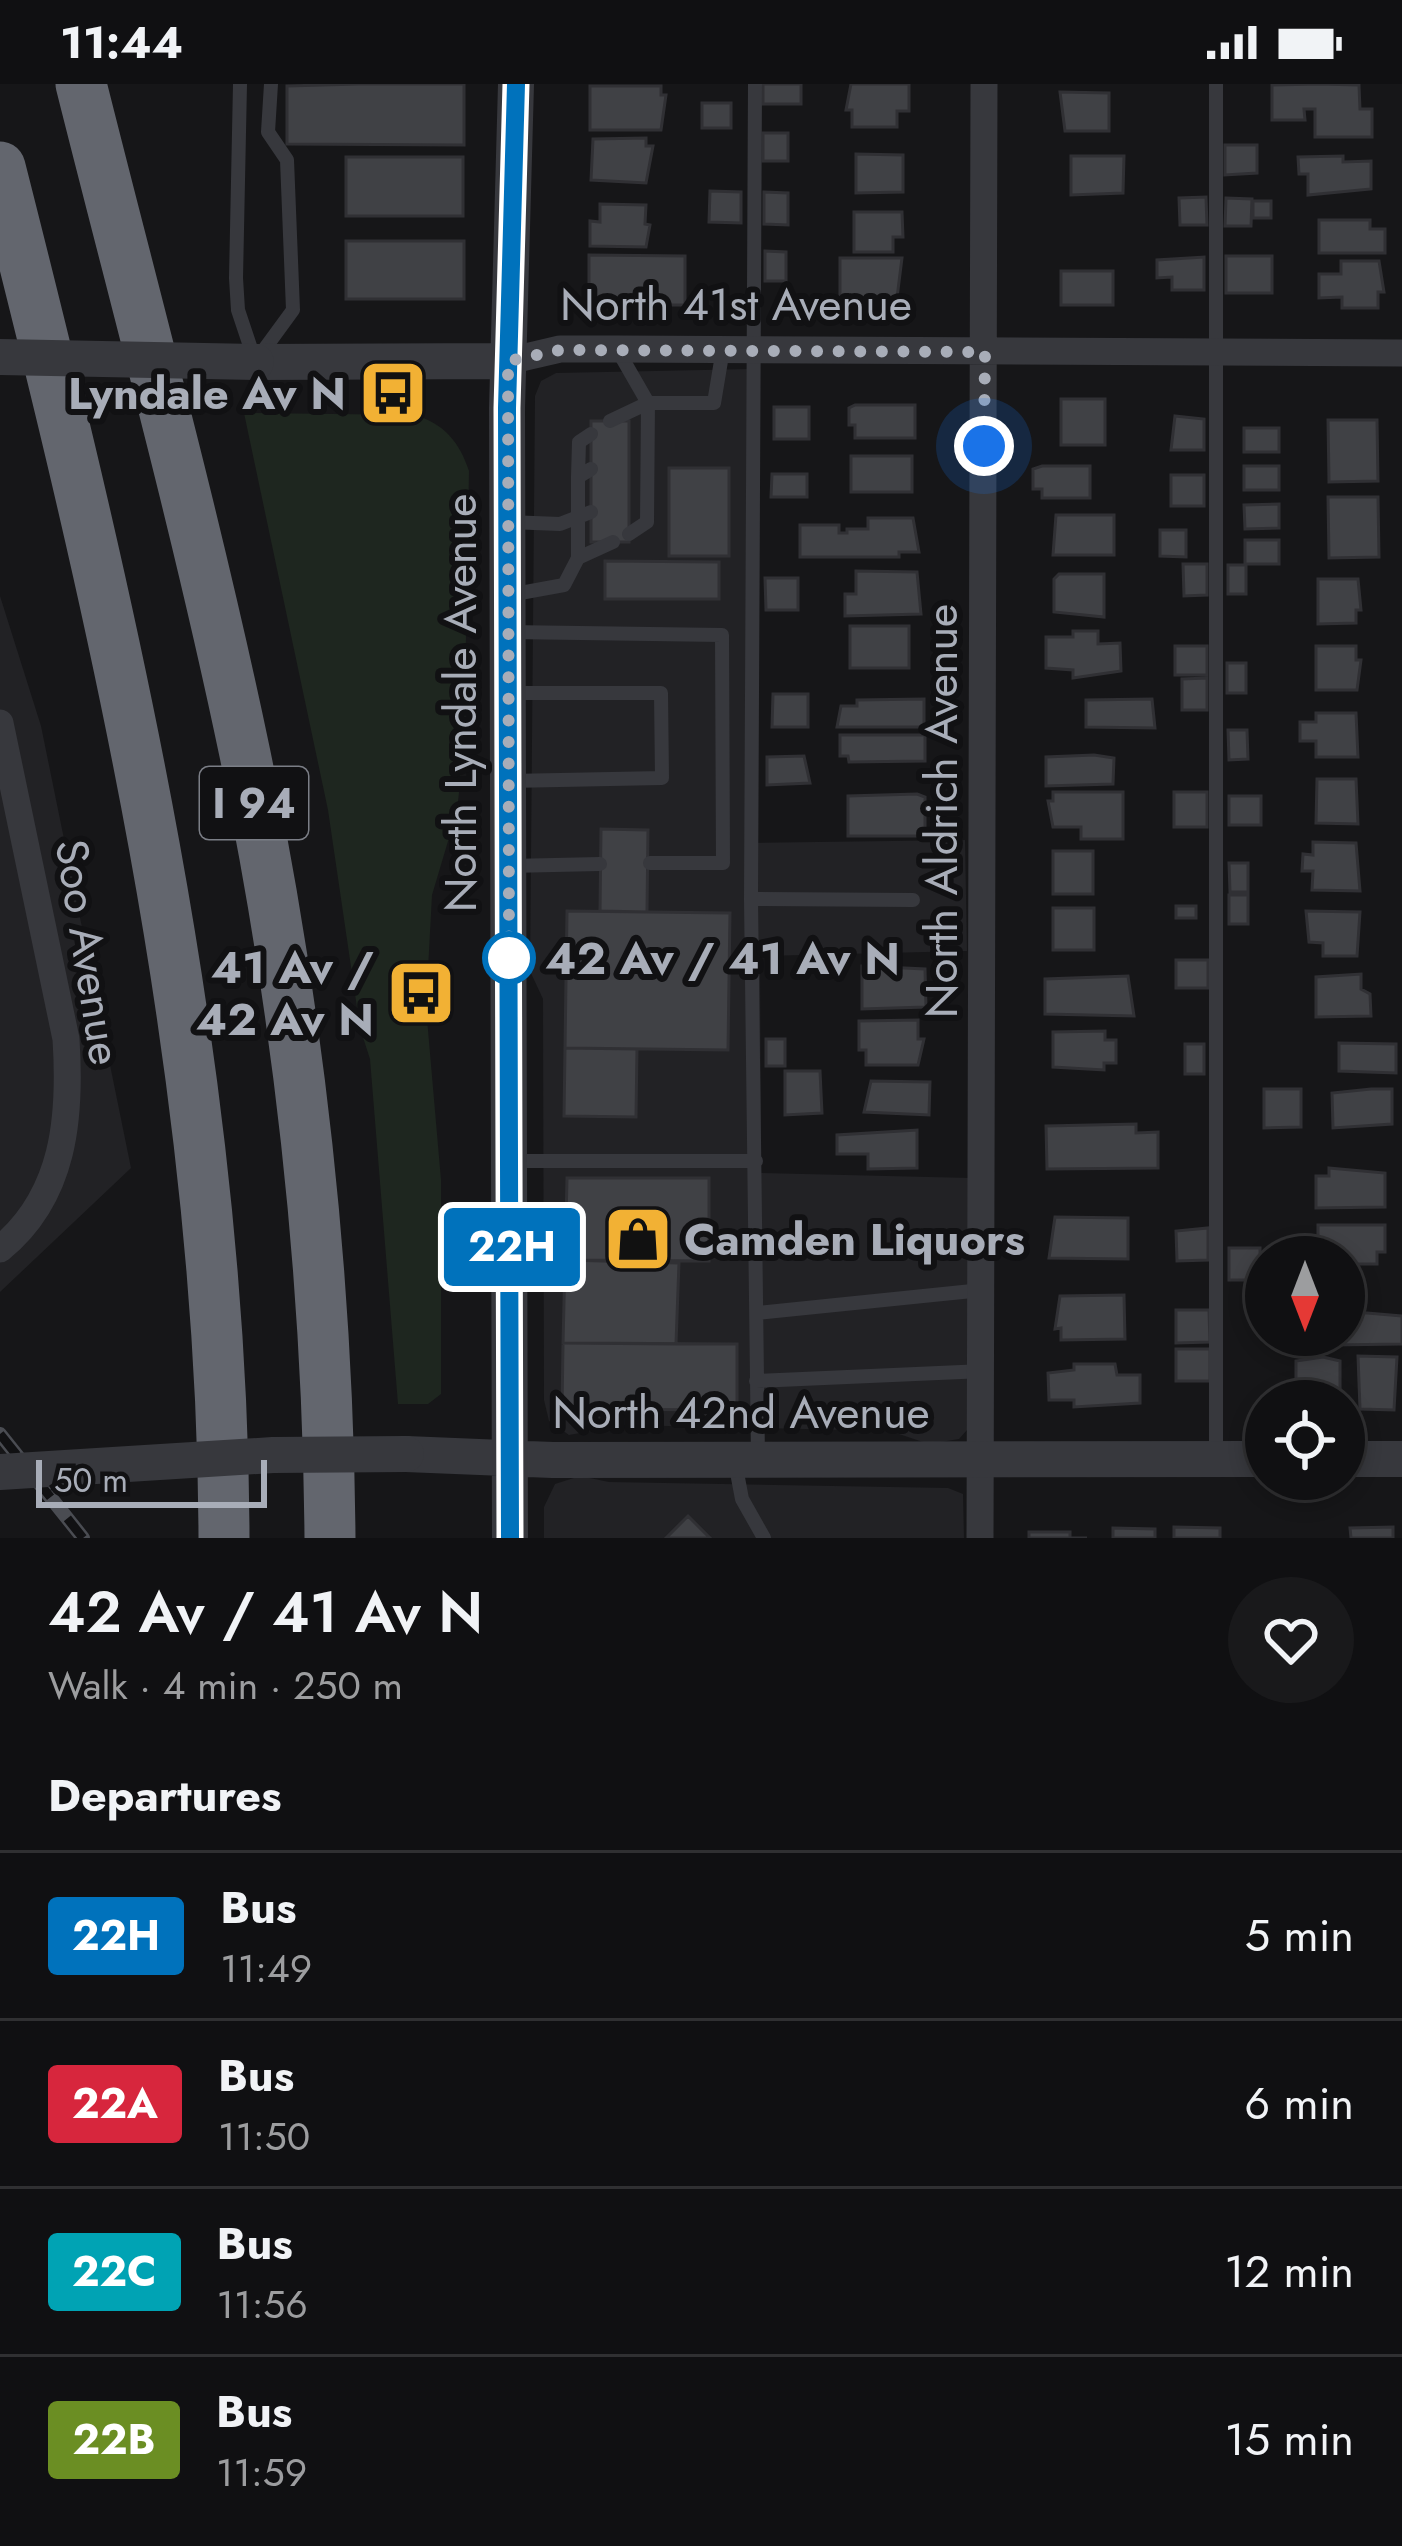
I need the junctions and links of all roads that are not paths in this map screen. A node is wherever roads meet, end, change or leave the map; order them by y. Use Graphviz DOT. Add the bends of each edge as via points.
graph roads {
  1 [pos="81,84"];
  2 [pos="240,84"];
  3 [pos="272,84"];
  4 [pos="516,84"];
  5 [pos="755,84"];
  6 [pos="984,84"];
  7 [pos="1216,84"];
  8 [pos="0,167"];
  9 [pos="757,348"];
  10 [pos="617,349"];
  11 [pos="723,349"];
  12 [pos="985,352"];
  13 [pos="1402,353"];
  14 [pos="1217,355"];
  15 [pos="0,357"];
  16 [pos="508,361"];
  17 [pos="256,362"];
  18 [pos="648,403"];
  19 [pos="610,421"];
  20 [pos="591,434"];
  21 [pos="648,441"];
  22 [pos="629,452"];
  23 [pos="648,485"];
  24 [pos="629,496"];
  25 [pos="584,516"];
  26 [pos="508,522"];
  27 [pos="629,534"];
  28 [pos="614,542"];
  29 [pos="578,558"];
  30 [pos="509,595"];
  31 [pos="509,632"];
  32 [pos="509,693"];
  33 [pos="0,723"];
  34 [pos="6,757"];
  35 [pos="509,781"];
  36 [pos="650,863"];
  37 [pos="599,864"];
  38 [pos="508,866"];
  39 [pos="752,898"];
  40 [pos="914,900"];
  41 [pos="511,1161"];
  42 [pos="756,1161"];
  43 [pos="0,1249"];
  44 [pos="982,1290"];
  45 [pos="757,1313"];
  46 [pos="985,1371"];
  47 [pos="757,1381"];
  48 [pos="981,1459"];
  49 [pos="1245,1459"];
  50 [pos="1365,1459"];
  51 [pos="1402,1459"];
  52 [pos="511,1460"];
  53 [pos="1216,1460"];
  54 [pos="746,1462"];
  55 [pos="0,1472"];
  56 [pos="224,1538"];
  57 [pos="330,1538"];
  58 [pos="510,1538"];
  59 [pos="764,1538"];
  60 [pos="980,1538"];
  1 -- 57 [label="highway, I 94" via="214,615 271,896 309,1176"];
  2 -- 17 [label="lane" via="236,278"];
  3 -- 17 [label="lane" via="268,132 287,160 293,310"];
  4 -- 16 [label="street, North Lyndale Avenue"];
  5 -- 9 [label="lane"];
  6 -- 12 [label="street, North Aldrich Avenue"];
  7 -- 14 [label="lane"];
  8 -- 56 [label="highway, I 94" via="107,616 167,913 204,1183"];
  9 -- 11 [label="street, North 41st Avenue"];
  9 -- 12 [label="street, North 41st Avenue"];
  9 -- 39 [label="lane"];
  10 -- 11 [label="street, North 41st Avenue"];
  10 -- 16 [label="street, North 41st Avenue"];
  10 -- 18 [label="lane"];
  11 -- 18 [label="lane" via="714,403"];
  12 -- 14 [label="street, North 41st Avenue"];
  12 -- 44 [label="street, North Aldrich Avenue"];
  13 -- 14 [label="street, North 41st Avenue"];
  14 -- 53 [label="lane"];
  15 -- 17 [label="street, North 41st Avenue, bridge"];
  16 -- 17 [label="street, North 41st Avenue"];
  16 -- 26 [label="street, North Lyndale Avenue"];
  18 -- 19 [label="lane"];
  18 -- 21 [label="lane"];
  20 -- 25 [label="lane" via="579,442"];
  21 -- 22 [label="lane"];
  21 -- 23 [label="lane"];
  23 -- 24 [label="lane"];
  23 -- 27 [label="lane" via="647,522"];
  25 -- 26 [label="lane" via="560,524"];
  25 -- 29 [label="lane"];
  26 -- 30 [label="street, North Lyndale Avenue"];
  28 -- 29 [label="lane"];
  29 -- 30 [label="lane" via="564,585"];
  30 -- 31 [label="street, North Lyndale Avenue"];
  31 -- 32 [label="street, North Lyndale Avenue"];
  31 -- 36 [label="lane" via="722,635 723,863"];
  32 -- 35 [label="street, North Lyndale Avenue"];
  32 -- 35 [label="lane" via="661,693 662,778"];
  33 -- 34 [label="street, Soo Avenue"];
  34 -- 43 [label="street, Soo Avenue" via="66,1040 69,1093 46,1194"];
  35 -- 38 [label="street, North Lyndale Avenue"];
  37 -- 38 [label="lane"];
  38 -- 41 [label="street, North Lyndale Avenue"];
  39 -- 40 [label="lane"];
  39 -- 42 [label="lane"];
  41 -- 42 [label="lane"];
  41 -- 52 [label="street, North Lyndale Avenue"];
  42 -- 45 [label="lane"];
  44 -- 45 [label="lane"];
  44 -- 46 [label="street, North Aldrich Avenue"];
  45 -- 47 [label="lane"];
  46 -- 47 [label="lane"];
  46 -- 48 [label="street, North Aldrich Avenue"];
  47 -- 54 [label="lane"];
  48 -- 53 [label="street, North 42nd Avenue"];
  48 -- 54 [label="street, North 42nd Avenue"];
  48 -- 60 [label="street, North Aldrich Avenue"];
  49 -- 53 [label="street, North 42nd Avenue"];
  50 -- 51 [label="street"];
  52 -- 54 [label="street, North 42nd Avenue"];
  52 -- 55 [label="street, North 42nd Avenue, bridge" via="203,1458"];
  52 -- 58 [label="street, North Lyndale Avenue"];
  54 -- 59 [label="lane" via="742,1499"];
}
